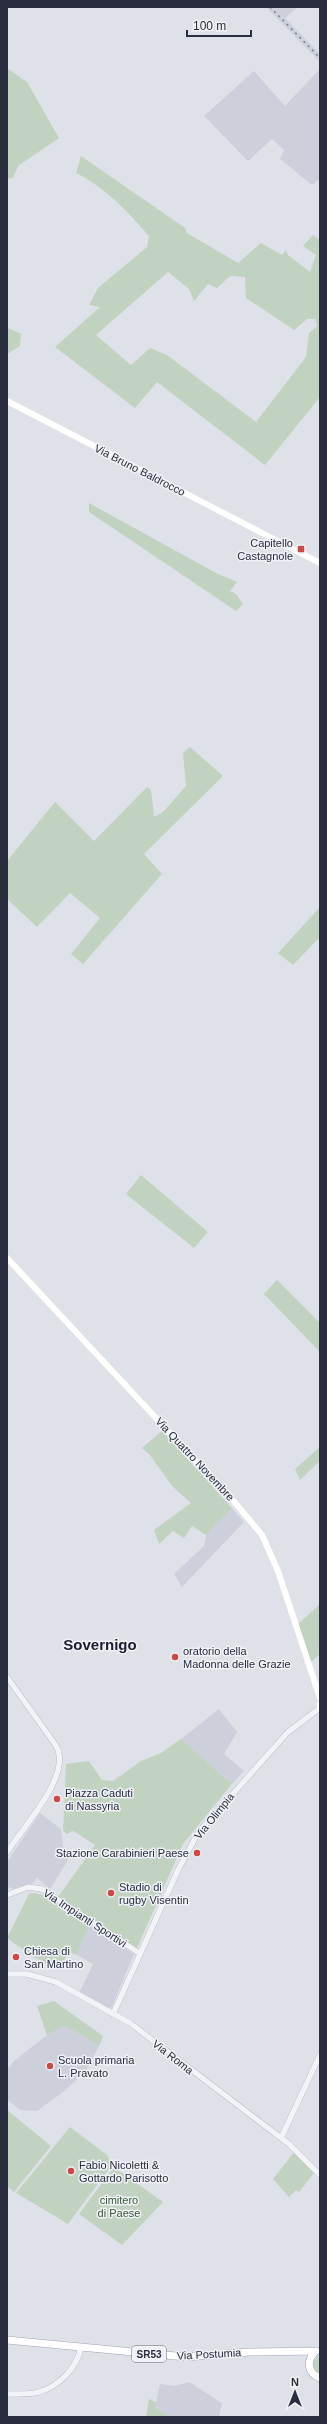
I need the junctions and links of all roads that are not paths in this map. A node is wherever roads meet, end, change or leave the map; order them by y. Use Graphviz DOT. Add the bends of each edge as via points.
graph roads {
  1 [pos="7,401"];
  2 [pos="320,563"];
  3 [pos="7,1258"];
  4 [pos="7,1677"];
  5 [pos="320,1698"];
  6 [pos="320,1707"];
  7 [pos="7,1852"];
  8 [pos="7,1895"];
  9 [pos="139,1953"];
  10 [pos="7,1974"];
  11 [pos="112,2014"];
  12 [pos="320,2055"];
  13 [pos="281,2138"];
  14 [pos="320,2175"];
  15 [pos="7,2340"];
  16 [pos="81,2348"];
  17 [pos="291,2351"];
  18 [pos="318,2351"];
  19 [pos="309,2366"];
  20 [pos="319,2378"];
  21 [pos="7,2394"];
  1 -- 2 [label="main road, Via Bruno Baldrocco"];
  3 -- 5 [label="main road, Via Quattro Novembre" via="262,1535 278,1571"];
  4 -- 7 [label="street" via="57,1747 60,1763 54,1783"];
  6 -- 9 [label="street, Via Olimpia" via="288,1732 198,1833"];
  8 -- 9 [label="street, Via Impianti Sportivi" via="28,1887 42,1889"];
  9 -- 11 [label="street, Via Olimpia"];
  10 -- 11 [label="street, Via Roma" via="27,1974 56,1982"];
  11 -- 13 [label="street, Via Roma" via="140,2031"];
  12 -- 13 [label="street"];
  13 -- 14 [label="street, Via Roma" via="301,2154"];
  15 -- 16 [label="main road, Via Postumia / SR53"];
  16 -- 17 [label="main road, Via Postumia / SR53" via="186,2357"];
  16 -- 21 [label="street" via="75,2365 60,2380 38,2392"];
  17 -- 18 [label="main road, Via Postumia"];
  17 -- 19 [label="main road" via="304,2356"];
  18 -- 19 [label="main road" via="311,2357"];
  19 -- 20 [label="main road" via="312,2374"];
}
